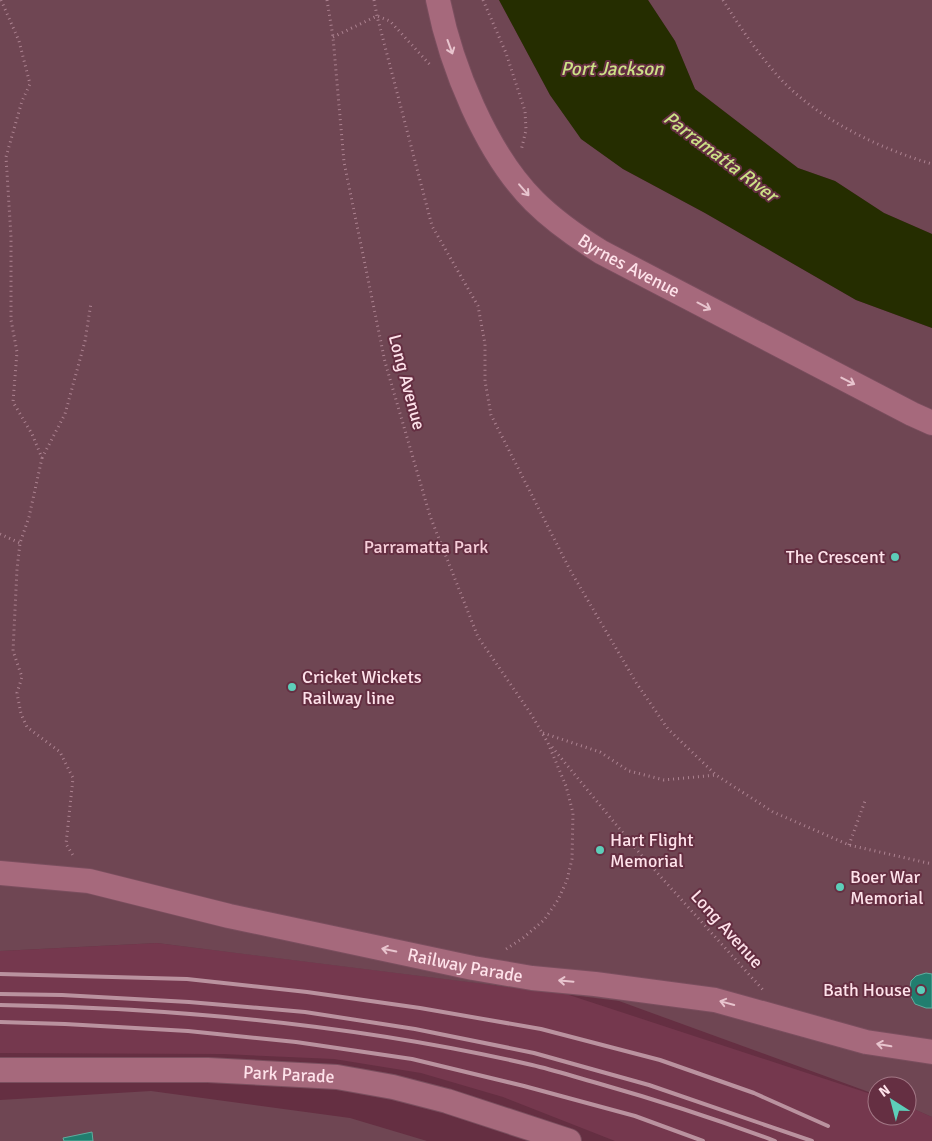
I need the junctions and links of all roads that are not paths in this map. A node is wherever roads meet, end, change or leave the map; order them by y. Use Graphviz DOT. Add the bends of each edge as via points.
graph roads {
  1 [pos="438,0"];
  2 [pos="932,423"];
  3 [pos="0,873"];
  4 [pos="932,1052"];
  5 [pos="0,1070"];
  6 [pos="569,1141"];
  1 -- 2 [label="street, Byrnes Avenue, one-way" via="444,31 470,100 499,158 545,212 601,252"];
  4 -- 3 [label="street, Railway Parade, one-way" via="866,1042 715,1000 473,968 229,916 89,881"];
  5 -- 6 [label="street, Park Parade" via="208,1070 337,1077 447,1101"];
}
